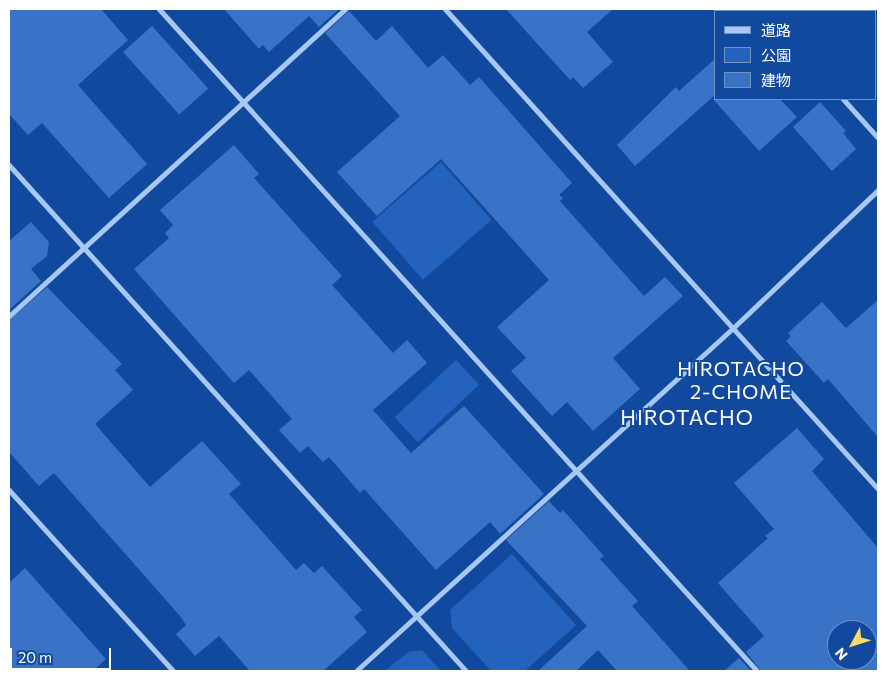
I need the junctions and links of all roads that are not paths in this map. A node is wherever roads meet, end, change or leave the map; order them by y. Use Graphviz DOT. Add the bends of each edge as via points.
graph roads {
  1 [pos="159,9"];
  2 [pos="345,9"];
  3 [pos="445,9"];
  4 [pos="844,100"];
  5 [pos="243,102"];
  6 [pos="878,138"];
  7 [pos="9,165"];
  8 [pos="878,190"];
  9 [pos="84,248"];
  10 [pos="9,316"];
  11 [pos="733,328"];
  12 [pos="576,471"];
  13 [pos="878,489"];
  14 [pos="9,490"];
  15 [pos="416,616"];
  16 [pos="173,671"];
  17 [pos="356,671"];
  18 [pos="466,671"];
  19 [pos="757,671"];
  1 -- 5 [label="street"];
  2 -- 5 [label="street"];
  3 -- 11 [label="street"];
  4 -- 6 [label="street"];
  5 -- 9 [label="street"];
  5 -- 12 [label="street"];
  7 -- 9 [label="street"];
  8 -- 11 [label="street"];
  9 -- 10 [label="street"];
  9 -- 15 [label="street"];
  11 -- 12 [label="street"];
  11 -- 13 [label="street"];
  12 -- 15 [label="street"];
  12 -- 19 [label="street"];
  14 -- 16 [label="street"];
  15 -- 17 [label="street"];
  15 -- 18 [label="street"];
}
